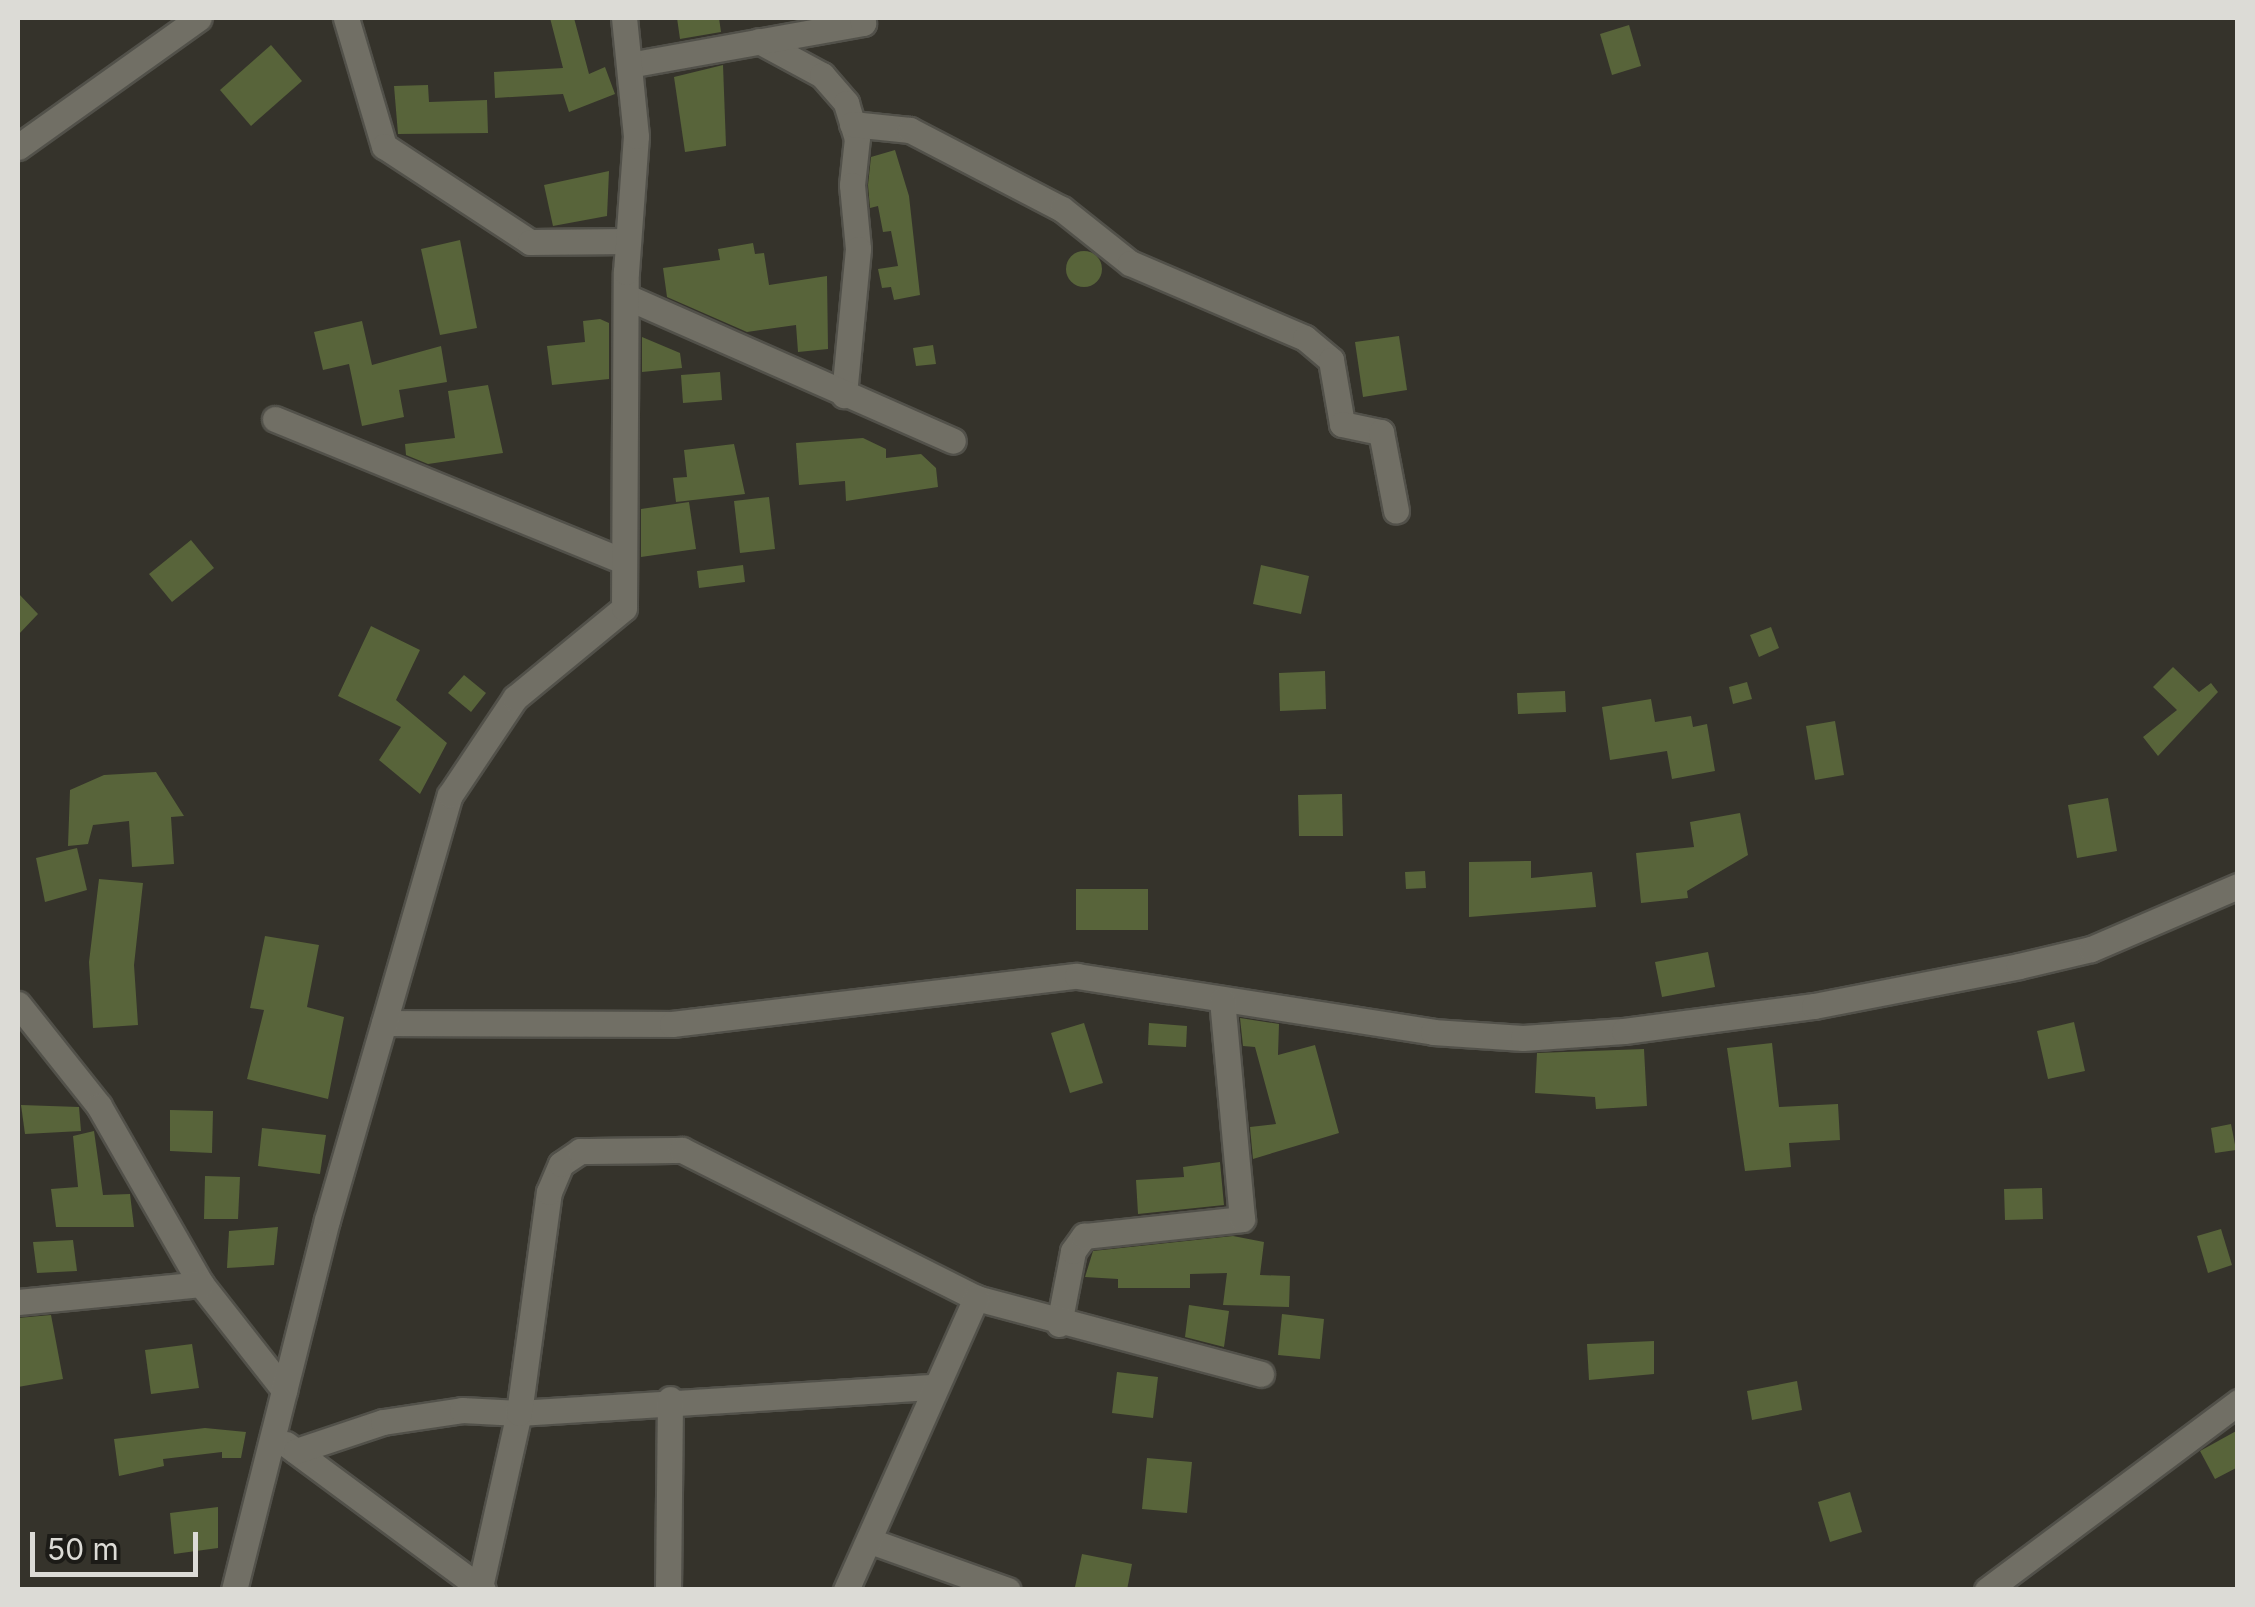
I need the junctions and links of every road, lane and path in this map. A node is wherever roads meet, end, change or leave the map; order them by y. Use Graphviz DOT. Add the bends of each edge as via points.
graph roads {
  1 [pos="199,18"];
  2 [pos="346,18"];
  3 [pos="624,18"];
  4 [pos="862,18"];
  5 [pos="759,41"];
  6 [pos="629,65"];
  7 [pos="852,124"];
  8 [pos="18,147"];
  9 [pos="628,241"];
  10 [pos="626,297"];
  11 [pos="844,395"];
  12 [pos="276,419"];
  13 [pos="953,441"];
  14 [pos="1396,511"];
  15 [pos="624,561"];
  16 [pos="2238,886"];
  17 [pos="1222,1000"];
  18 [pos="18,1004"];
  19 [pos="384,1023"];
  20 [pos="201,1284"];
  21 [pos="976,1298"];
  22 [pos="18,1302"];
  23 [pos="1059,1324"];
  24 [pos="1261,1374"];
  25 [pos="934,1387"];
  26 [pos="284,1390"];
  27 [pos="670,1399"];
  28 [pos="2238,1402"];
  29 [pos="520,1413"];
  30 [pos="272,1434"];
  31 [pos="296,1451"];
  32 [pos="873,1542"];
  33 [pos="481,1588"];
  34 [pos="234,1590"];
  35 [pos="668,1590"];
  36 [pos="846,1590"];
  37 [pos="1008,1590"];
  38 [pos="1986,1590"];
  1 -- 8 [label="street"];
  2 -- 9 [label="street" via="384,146 530,242"];
  3 -- 6 [label="street"];
  4 -- 5 [label="street" via="863,23"];
  5 -- 6 [label="street"];
  5 -- 7 [label="street" via="822,75 846,103"];
  6 -- 9 [label="street" via="636,136"];
  7 -- 11 [label="street" via="858,249"];
  7 -- 14 [label="street" via="910,130 1062,209 1130,263 1305,338 1331,360 1342,424 1382,432"];
  9 -- 10 [label="street"];
  10 -- 11 [label="street"];
  10 -- 15 [label="street"];
  11 -- 13 [label="street"];
  12 -- 15 [label="street"];
  15 -- 19 [label="street" via="624,608 514,698 450,795"];
  16 -- 17 [label="street" via="2109,942 2019,966 1814,1006 1624,1031 1524,1038 1433,1032"];
  17 -- 19 [label="street" via="1077,976 672,1024"];
  17 -- 23 [label="street" via="1242,1220 1084,1236 1073,1251"];
  18 -- 20 [label="street" via="99,1106"];
  19 -- 26 [label="street"];
  20 -- 22 [label="street"];
  20 -- 26 [label="street"];
  21 -- 23 [label="street"];
  21 -- 25 [label="street"];
  21 -- 29 [label="street" via="682,1150 580,1152 560,1164 550,1192"];
  23 -- 24 [label="street"];
  25 -- 27 [label="street"];
  25 -- 32 [label="street"];
  26 -- 30 [label="street"];
  27 -- 29 [label="street"];
  27 -- 35 [label="street"];
  28 -- 38 [label="street"];
  29 -- 31 [label="street" via="462,1410 383,1422"];
  29 -- 33 [label="street"];
  30 -- 31 [label="street"];
  30 -- 34 [label="street"];
  31 -- 33 [label="street"];
  32 -- 36 [label="street"];
  32 -- 37 [label="street"];
}
